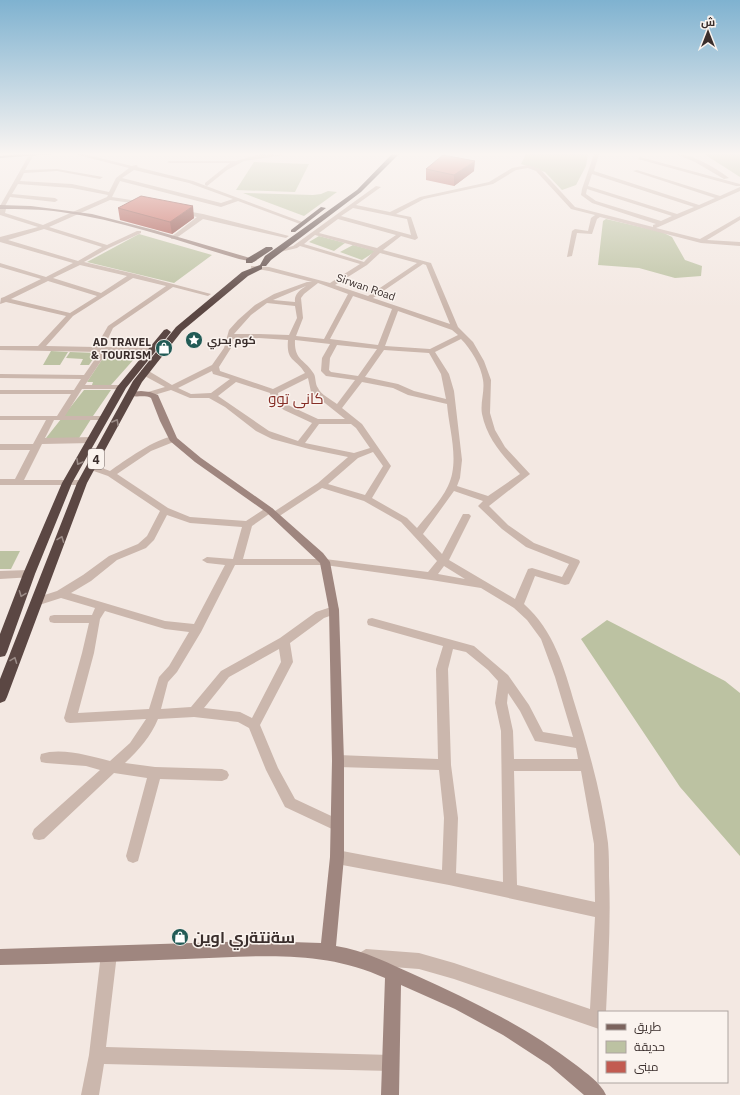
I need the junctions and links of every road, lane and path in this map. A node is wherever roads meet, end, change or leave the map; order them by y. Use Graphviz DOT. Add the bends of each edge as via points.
graph roads {
  1 [pos="92,205"];
  2 [pos="257,205"];
  3 [pos="263,205"];
  4 [pos="327,205"];
  5 [pos="340,205"];
  6 [pos="407,205"];
  7 [pos="570,205"];
  8 [pos="604,205"];
  9 [pos="642,205"];
  10 [pos="694,205"];
  11 [pos="704,205"];
  12 [pos="352,206"];
  13 [pos="700,207"];
  14 [pos="1,208"];
  15 [pos="176,211"];
  16 [pos="76,213"];
  17 [pos="391,214"];
  18 [pos="599,215"];
  19 [pos="203,216"];
  20 [pos="677,216"];
  21 [pos="337,217"];
  22 [pos="740,218"];
  23 [pos="304,221"];
  24 [pos="660,223"];
  25 [pos="44,227"];
  26 [pos="649,228"];
  27 [pos="139,232"];
  28 [pos="314,233"];
  29 [pos="400,234"];
  30 [pos="286,236"];
  31 [pos="173,238"];
  32 [pos="0,239"];
  33 [pos="701,241"];
  34 [pos="299,244"];
  35 [pos="740,244"];
  36 [pos="107,247"];
  37 [pos="280,250"];
  38 [pos="379,250"];
  39 [pos="569,256"];
  40 [pos="422,262"];
  41 [pos="79,263"];
  42 [pos="255,264"];
  43 [pos="364,264"];
  44 [pos="0,265"];
  45 [pos="133,276"];
  46 [pos="48,279"];
  47 [pos="317,281"];
  48 [pos="172,285"];
  49 [pos="331,285"];
  50 [pos="352,292"];
  51 [pos="208,294"];
  52 [pos="102,295"];
  53 [pos="369,298"];
  54 [pos="2,300"];
  55 [pos="264,301"];
  56 [pos="298,304"];
  57 [pos="396,308"];
  58 [pos="71,314"];
  59 [pos="455,328"];
  60 [pos="462,336"];
  61 [pos="230,337"];
  62 [pos="292,338"];
  63 [pos="326,341"];
  64 [pos="335,342"];
  65 [pos="41,347"];
  66 [pos="380,347"];
  67 [pos="0,348"];
  68 [pos="102,349"];
  69 [pos="151,350"];
  70 [pos="431,351"];
  71 [pos="215,367"];
  72 [pos="144,372"];
  73 [pos="310,374"];
  74 [pos="0,376"];
  75 [pos="86,377"];
  76 [pos="235,379"];
  77 [pos="360,380"];
  78 [pos="122,387"];
  79 [pos="173,387"];
  80 [pos="78,390"];
  81 [pos="0,392"];
  82 [pos="274,392"];
  83 [pos="131,394"];
  84 [pos="151,394"];
  85 [pos="213,396"];
  86 [pos="450,402"];
  87 [pos="338,408"];
  88 [pos="0,418"];
  89 [pos="55,418"];
  90 [pos="104,418"];
  91 [pos="353,421"];
  92 [pos="317,422"];
  93 [pos="173,439"];
  94 [pos="92,440"];
  95 [pos="38,444"];
  96 [pos="300,444"];
  97 [pos="0,446"];
  98 [pos="374,449"];
  99 [pos="355,456"];
  100 [pos="92,466"];
  101 [pos="111,474"];
  102 [pos="0,482"];
  103 [pos="18,482"];
  104 [pos="67,483"];
  105 [pos="82,483"];
  106 [pos="321,485"];
  107 [pos="452,487"];
  108 [pos="367,499"];
  109 [pos="489,500"];
  110 [pos="165,510"];
  111 [pos="272,513"];
  112 [pos="466,516"];
  113 [pos="248,524"];
  114 [pos="418,534"];
  115 [pos="207,560"];
  116 [pos="443,561"];
  117 [pos="234,562"];
  118 [pos="325,562"];
  119 [pos="29,574"];
  120 [pos="0,575"];
  121 [pos="431,576"];
  122 [pos="486,587"];
  123 [pos="61,594"];
  124 [pos="36,602"];
  125 [pos="518,605"];
  126 [pos="102,606"];
  127 [pos="334,610"];
  128 [pos="54,618"];
  129 [pos="95,619"];
  130 [pos="372,622"];
  131 [pos="197,629"];
  132 [pos="284,641"];
  133 [pos="449,644"];
  134 [pos="0,652"];
  135 [pos="504,678"];
  136 [pos="0,697"];
  137 [pos="194,712"];
  138 [pos="154,715"];
  139 [pos="254,725"];
  140 [pos="581,743"];
  141 [pos="46,758"];
  142 [pos="338,761"];
  143 [pos="445,764"];
  144 [pos="586,765"];
  145 [pos="508,766"];
  146 [pos="111,768"];
  147 [pos="155,773"];
  148 [pos="222,775"];
  149 [pos="337,825"];
  150 [pos="39,834"];
  151 [pos="133,856"];
  152 [pos="337,857"];
  153 [pos="449,878"];
  154 [pos="510,892"];
  155 [pos="603,912"];
  156 [pos="328,952"];
  157 [pos="109,954"];
  158 [pos="352,956"];
  159 [pos="0,957"];
  160 [pos="393,973"];
  161 [pos="598,1011"];
  162 [pos="598,1020"];
  163 [pos="97,1055"];
  164 [pos="391,1063"];
  165 [pos="90,1095"];
  166 [pos="390,1095"];
  167 [pos="597,1095"];
  1 -- 16 [label="street"];
  2 -- 23 [label="street"];
  3 -- 23 [label="street"];
  4 -- 23 [label="highway, 4"];
  5 -- 37 [label="highway, 4"];
  6 -- 17 [label="street"];
  7 -- 18 [label="street"];
  8 -- 24 [label="street"];
  9 -- 20 [label="street"];
  10 -- 13 [label="street"];
  11 -- 13 [label="street"];
  12 -- 17 [label="street"];
  12 -- 21 [label="street"];
  13 -- 20 [label="street"];
  14 -- 16 [label="street"];
  14 -- 25 [label="street" via="2,214"];
  15 -- 19 [label="street"];
  16 -- 25 [label="street"];
  16 -- 27 [label="street"];
  16 -- 31 [label="street"];
  17 -- 29 [label="street" via="409,218 415,238"];
  18 -- 26 [label="street"];
  18 -- 39 [label="street" via="594,218 590,233 575,231"];
  19 -- 30 [label="street"];
  19 -- 31 [label="street"];
  20 -- 24 [label="street"];
  21 -- 28 [label="street"];
  21 -- 29 [label="street"];
  22 -- 33 [label="street"];
  23 -- 30 [label="highway, 4"];
  24 -- 26 [label="street"];
  25 -- 32 [label="street"];
  25 -- 36 [label="street"];
  26 -- 33 [label="street"];
  27 -- 36 [label="street"];
  27 -- 42 [label="street"];
  28 -- 34 [label="street"];
  28 -- 38 [label="street"];
  29 -- 38 [label="street"];
  30 -- 42 [label="highway, 4"];
  31 -- 42 [label="street"];
  32 -- 41 [label="street"];
  33 -- 35 [label="street"];
  34 -- 37 [label="street"];
  34 -- 43 [label="street"];
  36 -- 41 [label="street"];
  37 -- 42 [label="highway, 4"];
  38 -- 40 [label="street"];
  38 -- 43 [label="street"];
  40 -- 53 [label="street"];
  40 -- 59 [label="street" via="429,264"];
  41 -- 45 [label="street"];
  41 -- 46 [label="street"];
  42 -- 47 [label="street, Sirwan Road"];
  42 -- 51 [label="highway, 4"];
  42 -- 72 [label="highway, 4" via="179,329"];
  43 -- 49 [label="street"];
  44 -- 46 [label="street"];
  45 -- 48 [label="street"];
  45 -- 52 [label="street"];
  46 -- 52 [label="street"];
  46 -- 54 [label="street"];
  47 -- 49 [label="street, Sirwan Road"];
  47 -- 55 [label="street"];
  47 -- 56 [label="street" via="301,293"];
  48 -- 51 [label="street"];
  48 -- 68 [label="street" via="110,327"];
  49 -- 50 [label="street, Sirwan Road"];
  50 -- 53 [label="street, Sirwan Road"];
  50 -- 63 [label="street"];
  51 -- 69 [label="highway, 4"];
  52 -- 58 [label="street"];
  53 -- 57 [label="street, Sirwan Road"];
  54 -- 58 [label="street"];
  55 -- 56 [label="street"];
  55 -- 61 [label="street" via="257,305"];
  56 -- 62 [label="street" via="300,318"];
  57 -- 59 [label="street, Sirwan Road"];
  57 -- 66 [label="street"];
  58 -- 65 [label="street"];
  59 -- 60 [label="street"];
  60 -- 70 [label="street"];
  60 -- 109 [label="street" via="480,361 487,380 486,413 491,430 501,448 525,474"];
  61 -- 62 [label="street" via="252,335"];
  61 -- 71 [label="street" via="228,348"];
  62 -- 63 [label="street"];
  62 -- 73 [label="street" via="291,350 294,357"];
  63 -- 64 [label="street"];
  64 -- 66 [label="street"];
  64 -- 77 [label="street" via="326,358 325,371"];
  65 -- 67 [label="street"];
  65 -- 68 [label="street"];
  66 -- 70 [label="street"];
  66 -- 77 [label="street" via="379,353"];
  68 -- 69 [label="street"];
  68 -- 75 [label="street"];
  69 -- 78 [label="highway, 4"];
  70 -- 86 [label="street" via="444,372"];
  71 -- 76 [label="street" via="216,372"];
  71 -- 79 [label="street"];
  72 -- 79 [label="street"];
  72 -- 83 [label="highway, 4"];
  73 -- 82 [label="street"];
  73 -- 87 [label="street" via="314,390"];
  74 -- 75 [label="street"];
  75 -- 80 [label="street"];
  76 -- 82 [label="street"];
  76 -- 85 [label="street"];
  77 -- 86 [label="street" via="392,385 411,393"];
  77 -- 87 [label="street"];
  78 -- 80 [label="street"];
  78 -- 90 [label="highway, 4"];
  79 -- 84 [label="street"];
  79 -- 85 [label="street" via="187,395"];
  80 -- 81 [label="street"];
  80 -- 89 [label="street"];
  82 -- 92 [label="street" via="276,400 287,408"];
  83 -- 84 [label="street"];
  100 -- 83 [label="highway, 4, one-way"];
  84 -- 93 [label="street" via="155,397"];
  85 -- 96 [label="street" via="268,434"];
  86 -- 107 [label="street" via="457,444 457,464"];
  87 -- 91 [label="street"];
  88 -- 89 [label="street"];
  89 -- 90 [label="street"];
  89 -- 95 [label="street"];
  90 -- 94 [label="highway, 4"];
  91 -- 92 [label="street"];
  91 -- 98 [label="street"];
  92 -- 96 [label="street"];
  93 -- 101 [label="street" via="148,449"];
  93 -- 111 [label="street"];
  94 -- 95 [label="street"];
  94 -- 104 [label="highway, 4, one-way"];
  95 -- 97 [label="street"];
  95 -- 103 [label="street"];
  96 -- 99 [label="street"];
  98 -- 99 [label="street"];
  98 -- 108 [label="street" via="387,466"];
  99 -- 106 [label="street"];
  100 -- 101 [label="street"];
  100 -- 105 [label="highway, 4"];
  101 -- 110 [label="street"];
  102 -- 103 [label="street"];
  103 -- 104 [label="street"];
  104 -- 105 [label="street"];
  104 -- 119 [label="highway, 4"];
  124 -- 105 [label="highway, 4, one-way"];
  106 -- 108 [label="street"];
  106 -- 111 [label="street"];
  107 -- 109 [label="street"];
  107 -- 114 [label="street"];
  108 -- 114 [label="street" via="404,520"];
  109 -- 125 [label="street" via="483,506 524,541 575,562 565,581 532,572"];
  110 -- 113 [label="street" via="190,520"];
  110 -- 123 [label="street" via="151,538 142,546 113,558"];
  111 -- 113 [label="street"];
  111 -- 118 [label="street"];
  112 -- 116 [label="street"];
  113 -- 117 [label="street"];
  114 -- 116 [label="street"];
  115 -- 117 [label="street"];
  116 -- 121 [label="street"];
  116 -- 122 [label="street"];
  117 -- 118 [label="street"];
  117 -- 131 [label="street"];
  118 -- 121 [label="street"];
  118 -- 127 [label="street"];
  119 -- 120 [label="street"];
  119 -- 134 [label="highway, 4, one-way"];
  121 -- 122 [label="street"];
  122 -- 125 [label="street"];
  123 -- 124 [label="street"];
  123 -- 126 [label="street"];
  136 -- 124 [label="highway, 4, one-way"];
  125 -- 140 [label="street" via="539,628 550,648"];
  126 -- 129 [label="street"];
  126 -- 131 [label="street" via="165,625"];
  127 -- 132 [label="street" via="320,615"];
  127 -- 142 [label="street"];
  128 -- 129 [label="street"];
  129 -- 138 [label="street" via="70,718"];
  130 -- 133 [label="street"];
  131 -- 138 [label="street" via="173,669 163,680"];
  132 -- 137 [label="street" via="225,674"];
  132 -- 139 [label="street" via="287,662"];
  133 -- 135 [label="street" via="470,650"];
  133 -- 143 [label="street" via="442,669"];
  135 -- 140 [label="street" via="525,708 539,737"];
  135 -- 145 [label="street" via="501,703 507,731"];
  137 -- 138 [label="street"];
  137 -- 139 [label="street" via="240,717"];
  138 -- 146 [label="street" via="134,747"];
  139 -- 149 [label="street" via="272,770 290,803"];
  140 -- 144 [label="street"];
  141 -- 146 [label="street" via="86,760"];
  142 -- 143 [label="street"];
  142 -- 149 [label="street"];
  143 -- 153 [label="street" via="450,818"];
  144 -- 145 [label="street"];
  144 -- 155 [label="street" via="601,844"];
  145 -- 154 [label="street"];
  146 -- 147 [label="street"];
  146 -- 150 [label="street"];
  147 -- 148 [label="street"];
  147 -- 151 [label="street"];
  149 -- 152 [label="street"];
  152 -- 153 [label="street"];
  152 -- 156 [label="street"];
  153 -- 154 [label="street"];
  154 -- 155 [label="street"];
  155 -- 161 [label="street"];
  156 -- 157 [label="street" via="266,949"];
  156 -- 158 [label="street"];
  157 -- 159 [label="street"];
  157 -- 163 [label="street"];
  158 -- 160 [label="street"];
  158 -- 162 [label="street" via="433,965"];
  160 -- 164 [label="street"];
  160 -- 167 [label="street" via="499,1023 555,1059"];
  163 -- 164 [label="street"];
  163 -- 165 [label="street"];
  164 -- 166 [label="street"];
}
